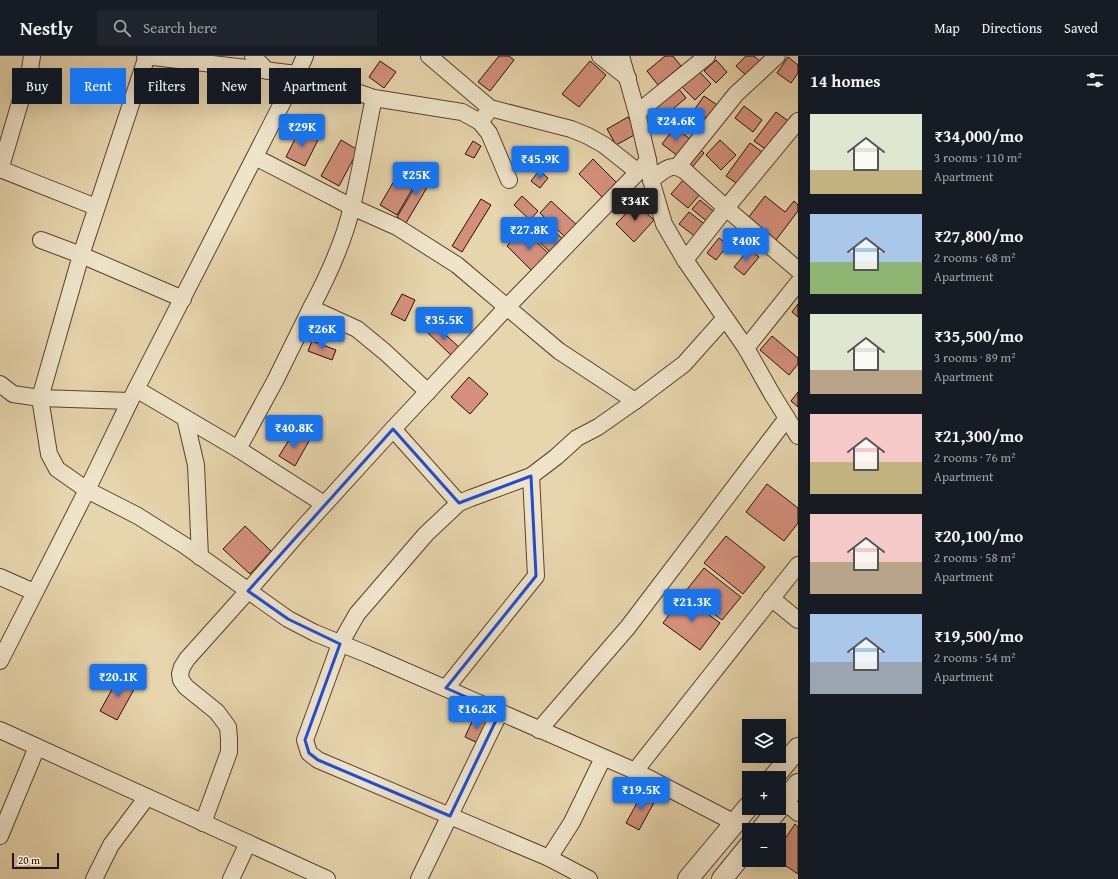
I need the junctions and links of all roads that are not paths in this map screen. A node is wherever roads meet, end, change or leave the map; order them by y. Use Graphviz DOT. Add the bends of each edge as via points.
graph roads {
  1 [pos="32,56"];
  2 [pos="146,56"];
  3 [pos="253,56"];
  4 [pos="305,56"];
  5 [pos="429,56"];
  6 [pos="600,56"];
  7 [pos="621,56"];
  8 [pos="706,56"];
  9 [pos="777,56"];
  10 [pos="300,68"];
  11 [pos="267,71"];
  12 [pos="628,78"];
  13 [pos="361,94"];
  14 [pos="374,98"];
  15 [pos="282,104"];
  16 [pos="490,108"];
  17 [pos="637,113"];
  18 [pos="798,121"];
  19 [pos="480,122"];
  20 [pos="255,157"];
  21 [pos="678,166"];
  22 [pos="0,169"];
  23 [pos="646,171"];
  24 [pos="509,180"];
  25 [pos="96,207"];
  26 [pos="352,207"];
  27 [pos="726,208"];
  28 [pos="42,240"];
  29 [pos="80,255"];
  30 [pos="685,260"];
  31 [pos="798,270"];
  32 [pos="798,283"];
  33 [pos="183,299"];
  34 [pos="507,307"];
  35 [pos="311,308"];
  36 [pos="725,318"];
  37 [pos="746,348"];
  38 [pos="0,384"];
  39 [pos="428,392"];
  40 [pos="133,395"];
  41 [pos="40,398"];
  42 [pos="635,401"];
  43 [pos="185,418"];
  44 [pos="787,418"];
  45 [pos="393,429"];
  46 [pos="798,436"];
  47 [pos="238,449"];
  48 [pos="531,476"];
  49 [pos="87,490"];
  50 [pos="459,503"];
  51 [pos="324,504"];
  52 [pos="200,557"];
  53 [pos="798,565"];
  54 [pos="0,577"];
  55 [pos="248,591"];
  56 [pos="34,592"];
  57 [pos="771,598"];
  58 [pos="798,620"];
  59 [pos="340,644"];
  60 [pos="0,661"];
  61 [pos="446,688"];
  62 [pos="500,712"];
  63 [pos="0,730"];
  64 [pos="539,730"];
  65 [pos="37,747"];
  66 [pos="798,748"];
  67 [pos="603,758"];
  68 [pos="635,771"];
  69 [pos="779,771"];
  70 [pos="798,784"];
  71 [pos="147,797"];
  72 [pos="786,805"];
  73 [pos="742,814"];
  74 [pos="777,815"];
  75 [pos="450,816"];
  76 [pos="204,823"];
  77 [pos="734,823"];
  78 [pos="768,823"];
  79 [pos="0,836"];
  80 [pos="248,843"];
  81 [pos="742,855"];
  82 [pos="549,858"];
  83 [pos="94,879"];
  84 [pos="232,879"];
  85 [pos="327,879"];
  86 [pos="419,879"];
  87 [pos="589,879"];
  88 [pos="688,879"];
  89 [pos="722,879"];
  1 -- 22 [label="street"];
  2 -- 11 [label="street"];
  2 -- 25 [label="street"];
  3 -- 11 [label="street"];
  4 -- 10 [label="street"];
  5 -- 16 [label="street"];
  6 -- 12 [label="street"];
  7 -- 12 [label="street"];
  8 -- 17 [label="street"];
  9 -- 21 [label="street" via="736,94"];
  12 -- 17 [label="street"];
  13 -- 14 [label="street"];
  14 -- 19 [label="street" via="462,112"];
  14 -- 26 [label="street"];
  15 -- 20 [label="street"];
  16 -- 19 [label="street"];
  16 -- 23 [label="street" via="571,129 588,136"];
  17 -- 23 [label="street"];
  18 -- 27 [label="street"];
  19 -- 24 [label="street" via="489,133"];
  20 -- 26 [label="street"];
  20 -- 33 [label="street"];
  21 -- 23 [label="street"];
  21 -- 27 [label="street"];
  22 -- 25 [label="street"];
  23 -- 30 [label="street" via="664,224"];
  23 -- 34 [label="street"];
  25 -- 29 [label="street"];
  26 -- 34 [label="street" via="397,227 457,265"];
  26 -- 35 [label="street" via="344,233"];
  27 -- 30 [label="street"];
  27 -- 31 [label="street"];
  28 -- 29 [label="street"];
  29 -- 33 [label="street"];
  29 -- 41 [label="street"];
  30 -- 36 [label="street"];
  32 -- 37 [label="street"];
  33 -- 40 [label="street"];
  34 -- 39 [label="street"];
  34 -- 42 [label="street" via="559,352"];
  35 -- 39 [label="street" via="357,330"];
  35 -- 47 [label="street"];
  36 -- 37 [label="street"];
  36 -- 42 [label="street" via="684,364"];
  37 -- 44 [label="street"];
  38 -- 41 [label="street" via="13,394"];
  39 -- 45 [label="street"];
  40 -- 41 [label="street"];
  40 -- 43 [label="street"];
  40 -- 49 [label="street"];
  41 -- 49 [label="street" via="49,454 57,469"];
  42 -- 48 [label="street" via="598,427 577,438"];
  43 -- 47 [label="street"];
  43 -- 52 [label="street" via="196,465"];
  44 -- 46 [label="street"];
  44 -- 64 [label="street" via="628,628"];
  45 -- 50 [label="street"];
  45 -- 51 [label="street"];
  47 -- 51 [label="street"];
  48 -- 50 [label="street"];
  48 -- 61 [label="street" via="536,576"];
  49 -- 52 [label="street" via="138,516"];
  49 -- 56 [label="street"];
  50 -- 59 [label="street" via="426,534 362,609"];
  51 -- 55 [label="street"];
  52 -- 55 [label="street"];
  53 -- 57 [label="street"];
  54 -- 56 [label="street"];
  55 -- 59 [label="street" via="288,619"];
  55 -- 76 [label="street" via="187,659 180,674 186,687 217,712 228,727 230,739 229,752"];
  56 -- 60 [label="street"];
  57 -- 58 [label="street"];
  57 -- 68 [label="street"];
  59 -- 61 [label="street"];
  59 -- 75 [label="street" via="305,740 309,753 318,760"];
  61 -- 62 [label="street"];
  62 -- 64 [label="street"];
  62 -- 75 [label="street"];
  63 -- 65 [label="street"];
  64 -- 67 [label="street"];
  65 -- 71 [label="street"];
  65 -- 79 [label="street"];
  66 -- 69 [label="street"];
  67 -- 68 [label="street"];
  67 -- 82 [label="street" via="572,822"];
  68 -- 77 [label="street"];
  70 -- 72 [label="street"];
  71 -- 76 [label="street"];
  71 -- 83 [label="street" via="111,846"];
  73 -- 77 [label="street"];
  74 -- 78 [label="street"];
  75 -- 82 [label="street"];
  75 -- 86 [label="street"];
  76 -- 80 [label="street"];
  77 -- 88 [label="street"];
  80 -- 84 [label="street"];
  80 -- 85 [label="street"];
  81 -- 89 [label="street"];
  82 -- 87 [label="street"];
}
